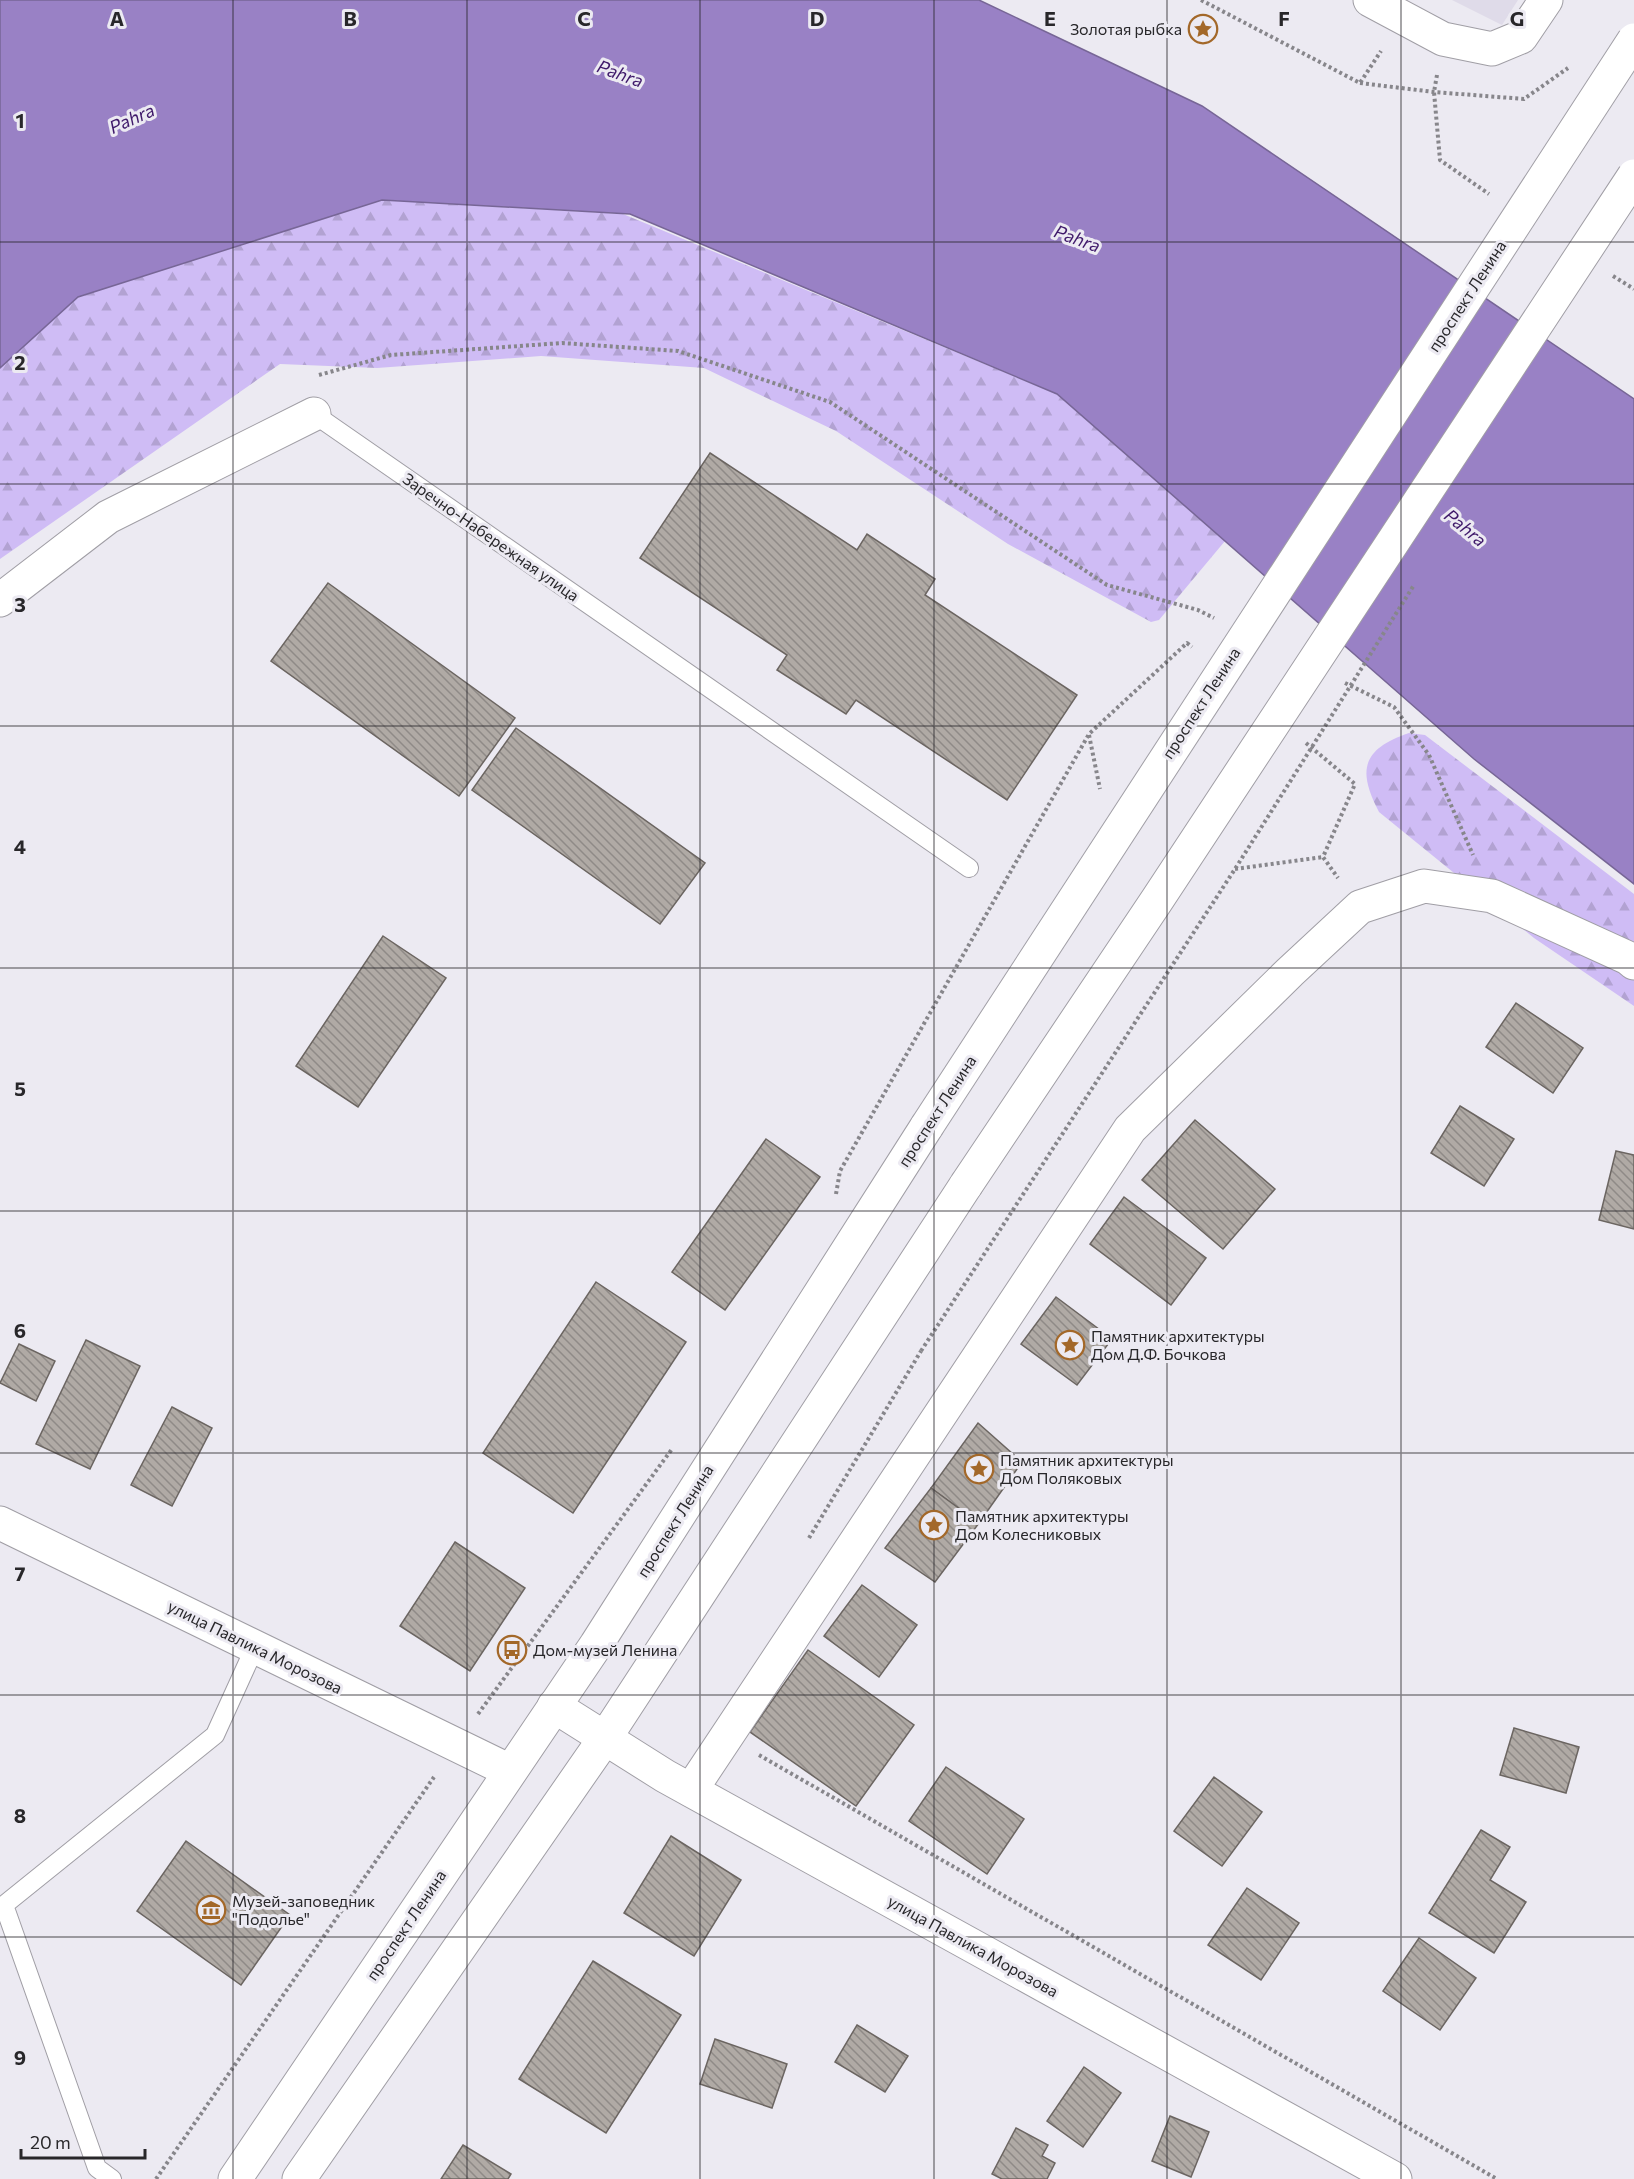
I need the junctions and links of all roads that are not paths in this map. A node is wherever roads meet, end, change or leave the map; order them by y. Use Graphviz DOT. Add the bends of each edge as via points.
graph roads {
  1 [pos="1370,0"];
  2 [pos="1546,0"];
  3 [pos="1634,40"];
  4 [pos="1634,176"];
  5 [pos="301,421"];
  6 [pos="0,600"];
  7 [pos="969,868"];
  8 [pos="1634,963"];
  9 [pos="0,1522"];
  10 [pos="255,1647"];
  11 [pos="554,1706"];
  12 [pos="605,1738"];
  13 [pos="510,1771"];
  14 [pos="691,1790"];
  15 [pos="112,2179"];
  16 [pos="236,2179"];
  17 [pos="299,2179"];
  18 [pos="1395,2179"];
  1 -- 2 [label="main road" via="1443,39 1492,49 1521,37"];
  3 -- 11 [label="main road, проспект Ленина, bridge"];
  4 -- 12 [label="main road, bridge"];
  5 -- 6 [label="main road" via="108,517"];
  5 -- 7 [label="lane, Заречно-Набережная улица"];
  8 -- 14 [label="main road" via="1492,896 1424,886 1360,907 1130,1129"];
  9 -- 10 [label="main road, улица Павлика Морозова"];
  10 -- 13 [label="main road, улица Павлика Морозова"];
  10 -- 15 [label="lane" via="215,1735 4,1905 98,2168"];
  11 -- 12 [label="main road, улица Павлика Морозова"];
  11 -- 13 [label="main road, проспект Ленина"];
  12 -- 14 [label="main road, улица Павлика Морозова"];
  12 -- 17 [label="main road"];
  13 -- 16 [label="main road, проспект Ленина"];
  14 -- 18 [label="main road, улица Павлика Морозова"];
}
